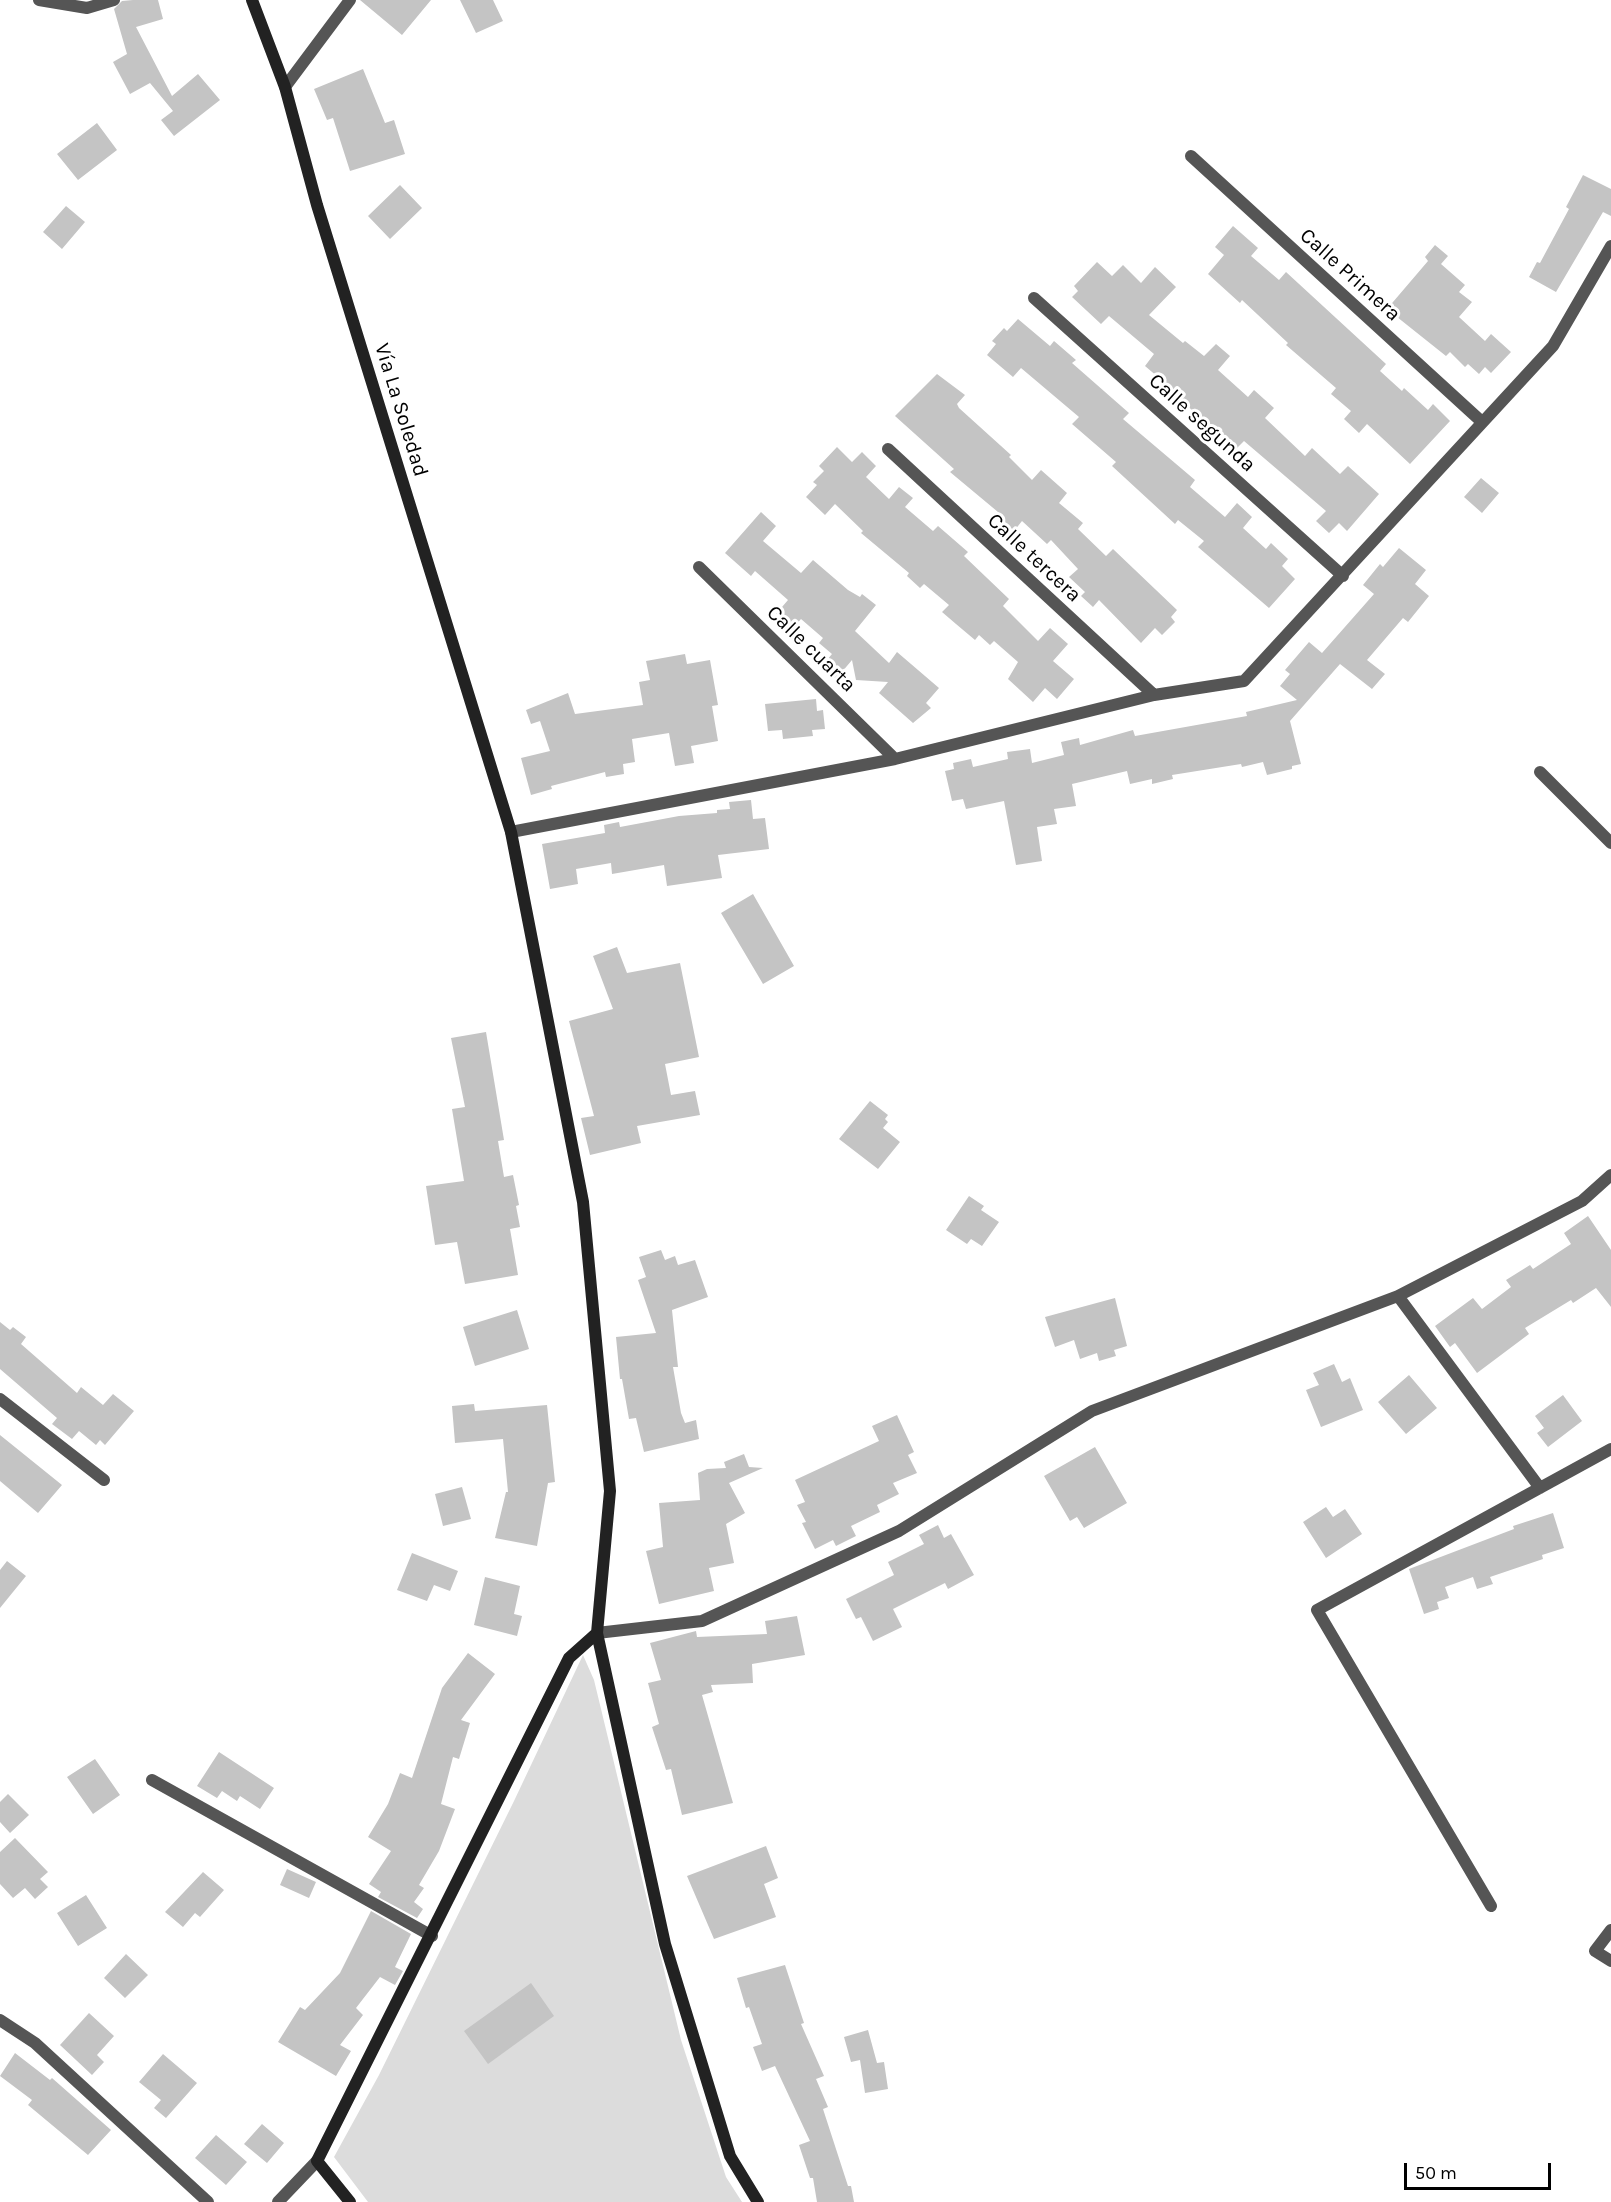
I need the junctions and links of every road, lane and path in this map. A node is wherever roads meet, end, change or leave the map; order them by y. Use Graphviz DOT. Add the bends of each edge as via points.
graph roads {
  1 [pos="39,0"];
  2 [pos="114,0"];
  3 [pos="252,0"];
  4 [pos="350,0"];
  5 [pos="285,87"];
  6 [pos="1191,156"];
  7 [pos="1611,246"];
  8 [pos="1034,298"];
  9 [pos="1482,422"];
  10 [pos="888,449"];
  11 [pos="699,567"];
  12 [pos="1343,576"];
  13 [pos="1154,695"];
  14 [pos="895,759"];
  15 [pos="1540,772"];
  16 [pos="511,832"];
  17 [pos="1611,843"];
  18 [pos="1611,1175"];
  19 [pos="1398,1296"];
  20 [pos="0,1399"];
  21 [pos="1611,1449"];
  22 [pos="104,1480"];
  23 [pos="1540,1488"];
  24 [pos="597,1633"];
  25 [pos="152,1780"];
  26 [pos="1491,1906"];
  27 [pos="1611,1930"];
  28 [pos="432,1936"];
  29 [pos="1611,1961"];
  30 [pos="0,2020"];
  31 [pos="317,2161"];
  32 [pos="207,2202"];
  33 [pos="278,2202"];
  34 [pos="350,2202"];
  35 [pos="759,2202"];
  1 -- 2 [label="street" via="87,8"];
  3 -- 5 [label="street, Vía La Soledad"];
  4 -- 5 [label="street"];
  5 -- 16 [label="street, Vía La Soledad" via="321,217"];
  6 -- 9 [label="street, Calle Primera"];
  7 -- 9 [label="street" via="1553,346"];
  8 -- 12 [label="street, Calle segunda"];
  9 -- 12 [label="street"];
  10 -- 13 [label="street, Calle tercera"];
  11 -- 14 [label="street, Calle cuarta"];
  12 -- 13 [label="street" via="1244,681"];
  13 -- 14 [label="street"];
  14 -- 16 [label="street"];
  15 -- 17 [label="street"];
  16 -- 24 [label="street, Vía La Soledad" via="583,1202 610,1491"];
  18 -- 19 [label="street" via="1582,1201"];
  19 -- 23 [label="street"];
  19 -- 24 [label="street" via="1092,1411 899,1532 702,1621"];
  20 -- 22 [label="street"];
  21 -- 23 [label="street"];
  23 -- 26 [label="street" via="1317,1610"];
  24 -- 28 [label="street" via="569,1658"];
  24 -- 35 [label="street, Vía La Soledad" via="665,1944 730,2156"];
  25 -- 28 [label="street"];
  27 -- 29 [label="street" via="1595,1952"];
  28 -- 31 [label="street"];
  30 -- 32 [label="street" via="35,2043"];
  31 -- 33 [label="street"];
  31 -- 34 [label="street"];
}
